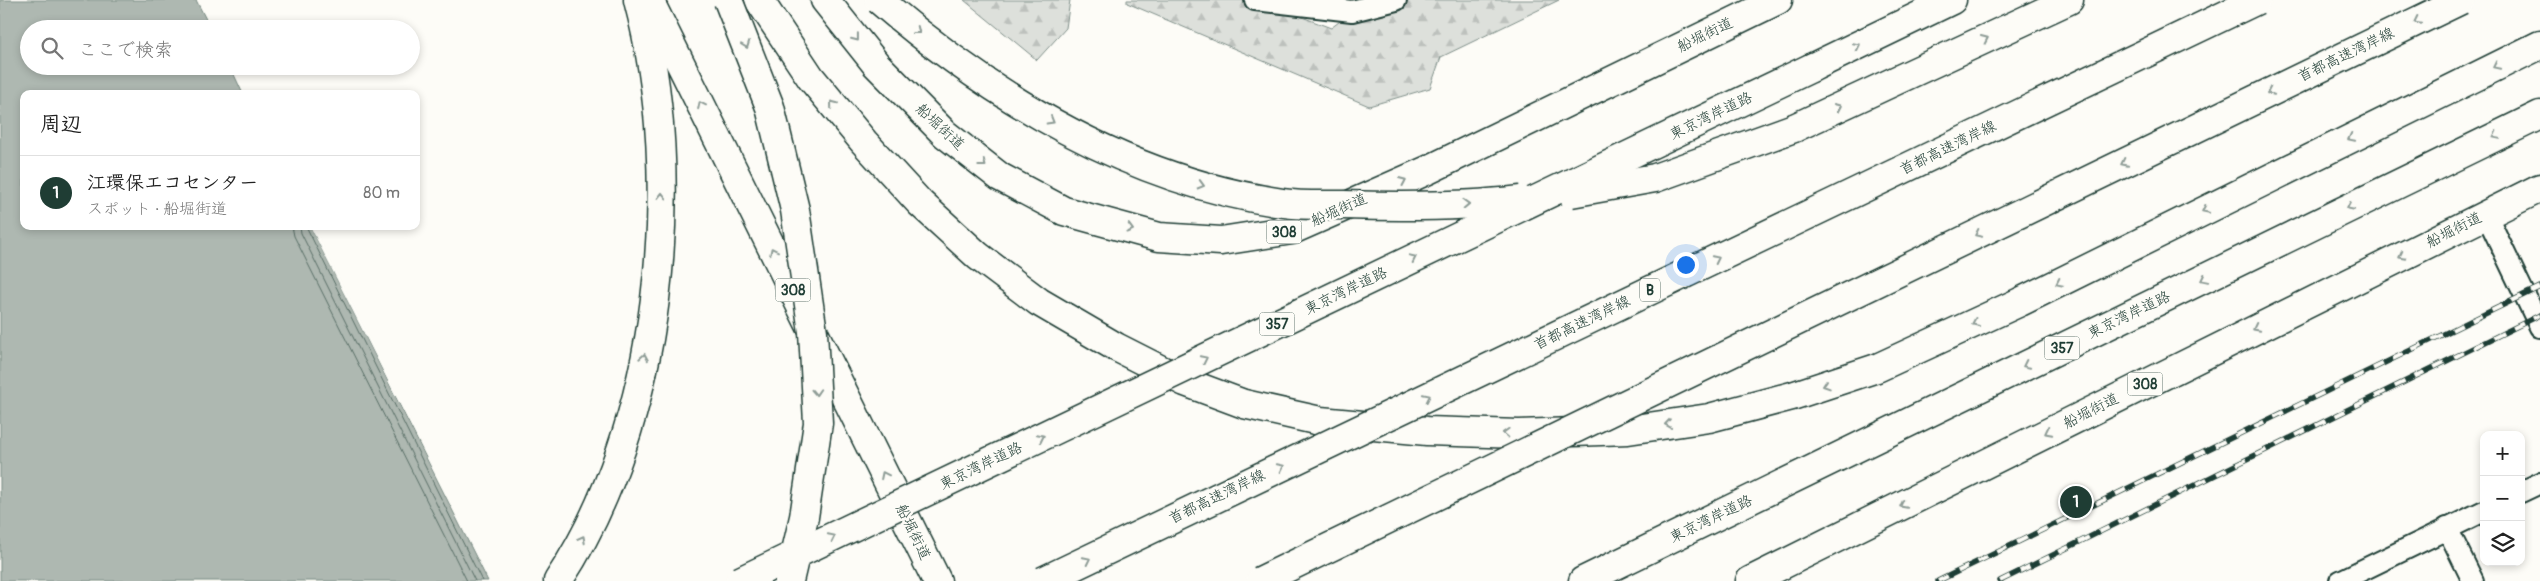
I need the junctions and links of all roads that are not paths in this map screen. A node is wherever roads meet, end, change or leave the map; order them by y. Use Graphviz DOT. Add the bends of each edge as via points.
graph roads {
  1 [pos="638,0"];
  2 [pos="649,0"];
  3 [pos="728,0"];
  4 [pos="760,0"];
  5 [pos="825,0"];
  6 [pos="879,0"];
  7 [pos="1255,0"];
  8 [pos="1396,0"];
  9 [pos="1778,0"];
  10 [pos="1952,0"];
  11 [pos="2069,0"];
  12 [pos="2257,0"];
  13 [pos="2460,0"];
  14 [pos="2540,45"];
  15 [pos="2540,115"];
  16 [pos="2540,188"];
  17 [pos="2486,214"];
  18 [pos="2540,326"];
  19 [pos="2540,483"];
  20 [pos="2525,490"];
  21 [pos="2480,513"];
  22 [pos="2447,528"];
  23 [pos="558,581"];
  24 [pos="740,581"];
  25 [pos="789,581"];
  26 [pos="937,581"];
  27 [pos="1043,581"];
  28 [pos="1260,581"];
  29 [pos="1583,581"];
  30 [pos="1750,581"];
  31 [pos="2340,581"];
  32 [pos="2473,581"];
  23 -- 1 [label="main road, one-way" via="603,500 636,405 654,304 662,222 662,149 656,87"];
  26 -- 2 [label="main road, 船堀街道 / 308, one-way"];
  3 -- 25 [label="main road, one-way, bridge" via="770,107 795,210 812,332 818,423 804,517"];
  14 -- 4 [label="main road, one-way, bridge" via="2020,302 1877,368 1792,396 1709,418 1628,430 1519,434 1427,431 1320,421 1244,404 1184,382 1116,347 1039,302 978,256 920,203 812,78"];
  5 -- 9 [label="main road, 船堀街道 / 308, one-way" via="876,64 938,127 1000,177 1064,211 1159,237 1221,241 1292,230 1428,170"];
  6 -- 11 [label="main road, one-way, bridge" via="947,55 1004,94 1059,126 1130,160 1199,185 1284,203 1391,207 1490,204 1655,178 1794,128"];
  7 -- 8 [label="lane" via="1352,11"];
  24 -- 10 [label="main road, 東京湾岸道路 / 357, one-way, bridge"];
  27 -- 12 [label="main road, 首都高速湾岸線 / B, one-way, bridge"];
  13 -- 28 [label="main road, 首都高速湾岸線, one-way, bridge"];
  15 -- 29 [label="main road, 東京湾岸道路 / 357, one-way"];
  16 -- 17 [label="main road, 船堀街道 / 308"];
  17 -- 18 [label="lane"];
  17 -- 30 [label="main road, 船堀街道 / 308, one-way"];
  19 -- 20 [label="lane"];
  21 -- 22 [label="lane"];
  22 -- 31 [label="lane"];
  22 -- 32 [label="lane"];
}
